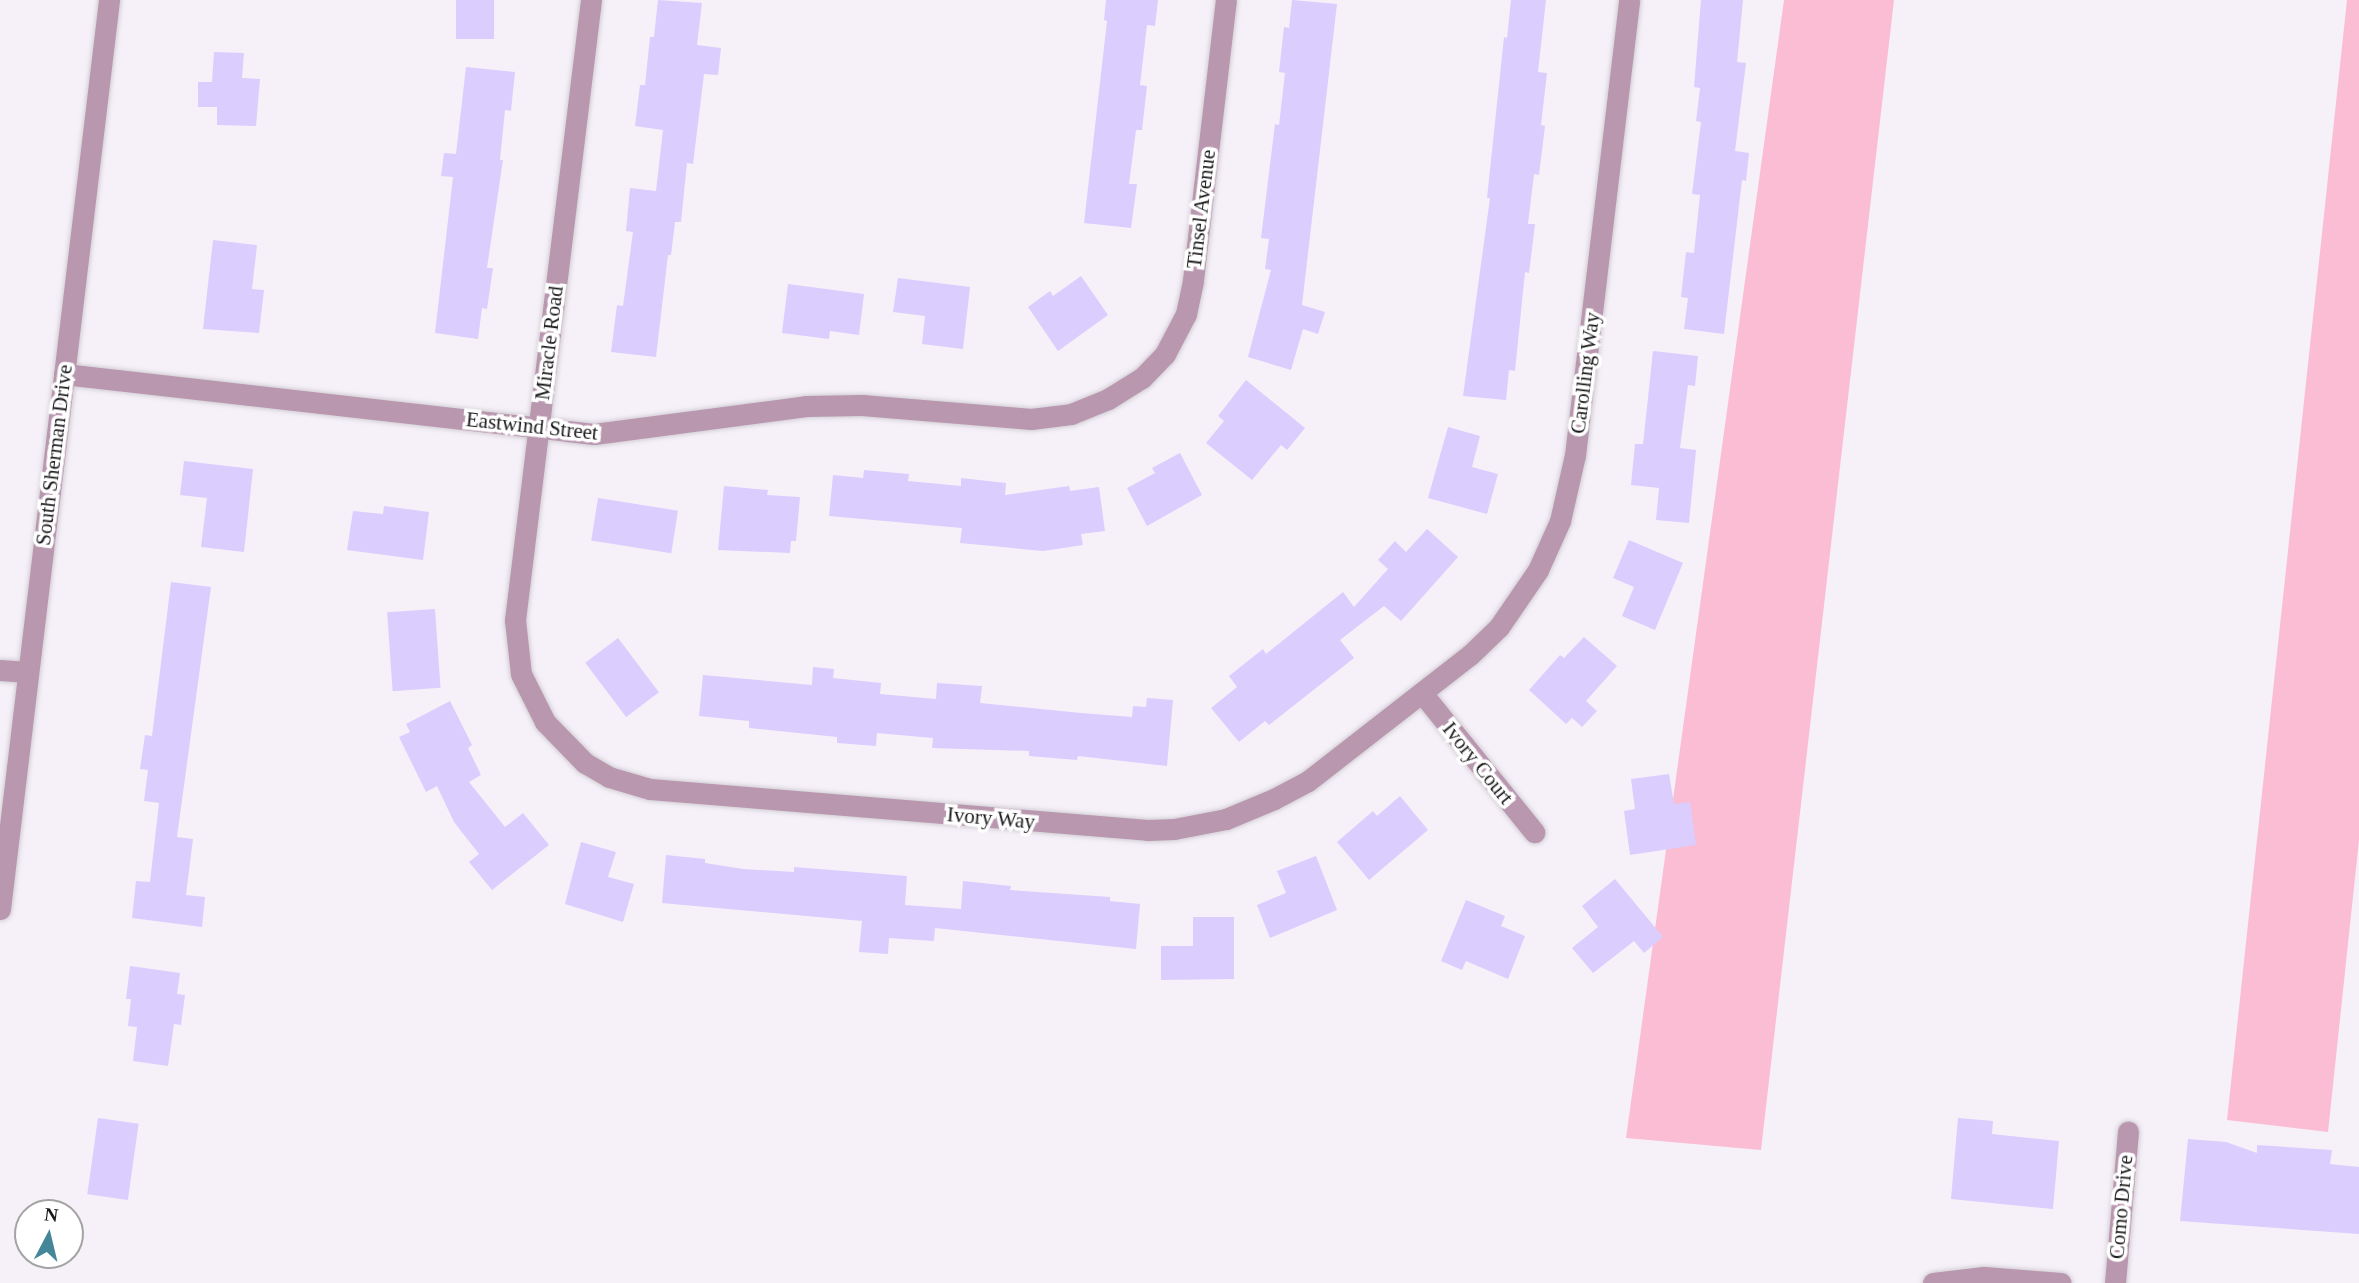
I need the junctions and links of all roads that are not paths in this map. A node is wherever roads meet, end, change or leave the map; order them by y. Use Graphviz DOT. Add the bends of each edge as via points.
graph roads {
  1 [pos="109,0"];
  2 [pos="591,0"];
  3 [pos="1226,0"];
  4 [pos="1629,0"];
  5 [pos="64,374"];
  6 [pos="1120,393"];
  7 [pos="539,426"];
  8 [pos="0,670"];
  9 [pos="28,672"];
  10 [pos="1422,693"];
  11 [pos="545,722"];
  12 [pos="1534,832"];
  13 [pos="0,909"];
  14 [pos="2128,1132"];
  15 [pos="1933,1283"];
  16 [pos="2061,1283"];
  17 [pos="2115,1283"];
  1 -- 5 [label="street, South Sherman Drive"];
  2 -- 7 [label="street, Miracle Road"];
  3 -- 6 [label="street, Tinsel Avenue" via="1186,314 1164,354"];
  4 -- 10 [label="street, Carolling Way" via="1568,495 1545,558 1516,606 1471,655"];
  5 -- 7 [label="street, Eastwind Street"];
  5 -- 9 [label="street, South Sherman Drive"];
  6 -- 7 [label="street, Eastwind Street" via="1071,414 1031,419 862,405 806,406 611,434"];
  7 -- 11 [label="street, Miracle Road" via="515,620 521,674"];
  8 -- 9 [label="street"];
  9 -- 13 [label="street, South Sherman Drive"];
  10 -- 11 [label="street, Ivory Way" via="1308,781 1275,799 1226,819 1147,830 650,789 609,777 585,764"];
  10 -- 12 [label="street, Ivory Court"];
  14 -- 17 [label="street, Como Drive"];
  15 -- 16 [label="street" via="1984,1277"];
}
